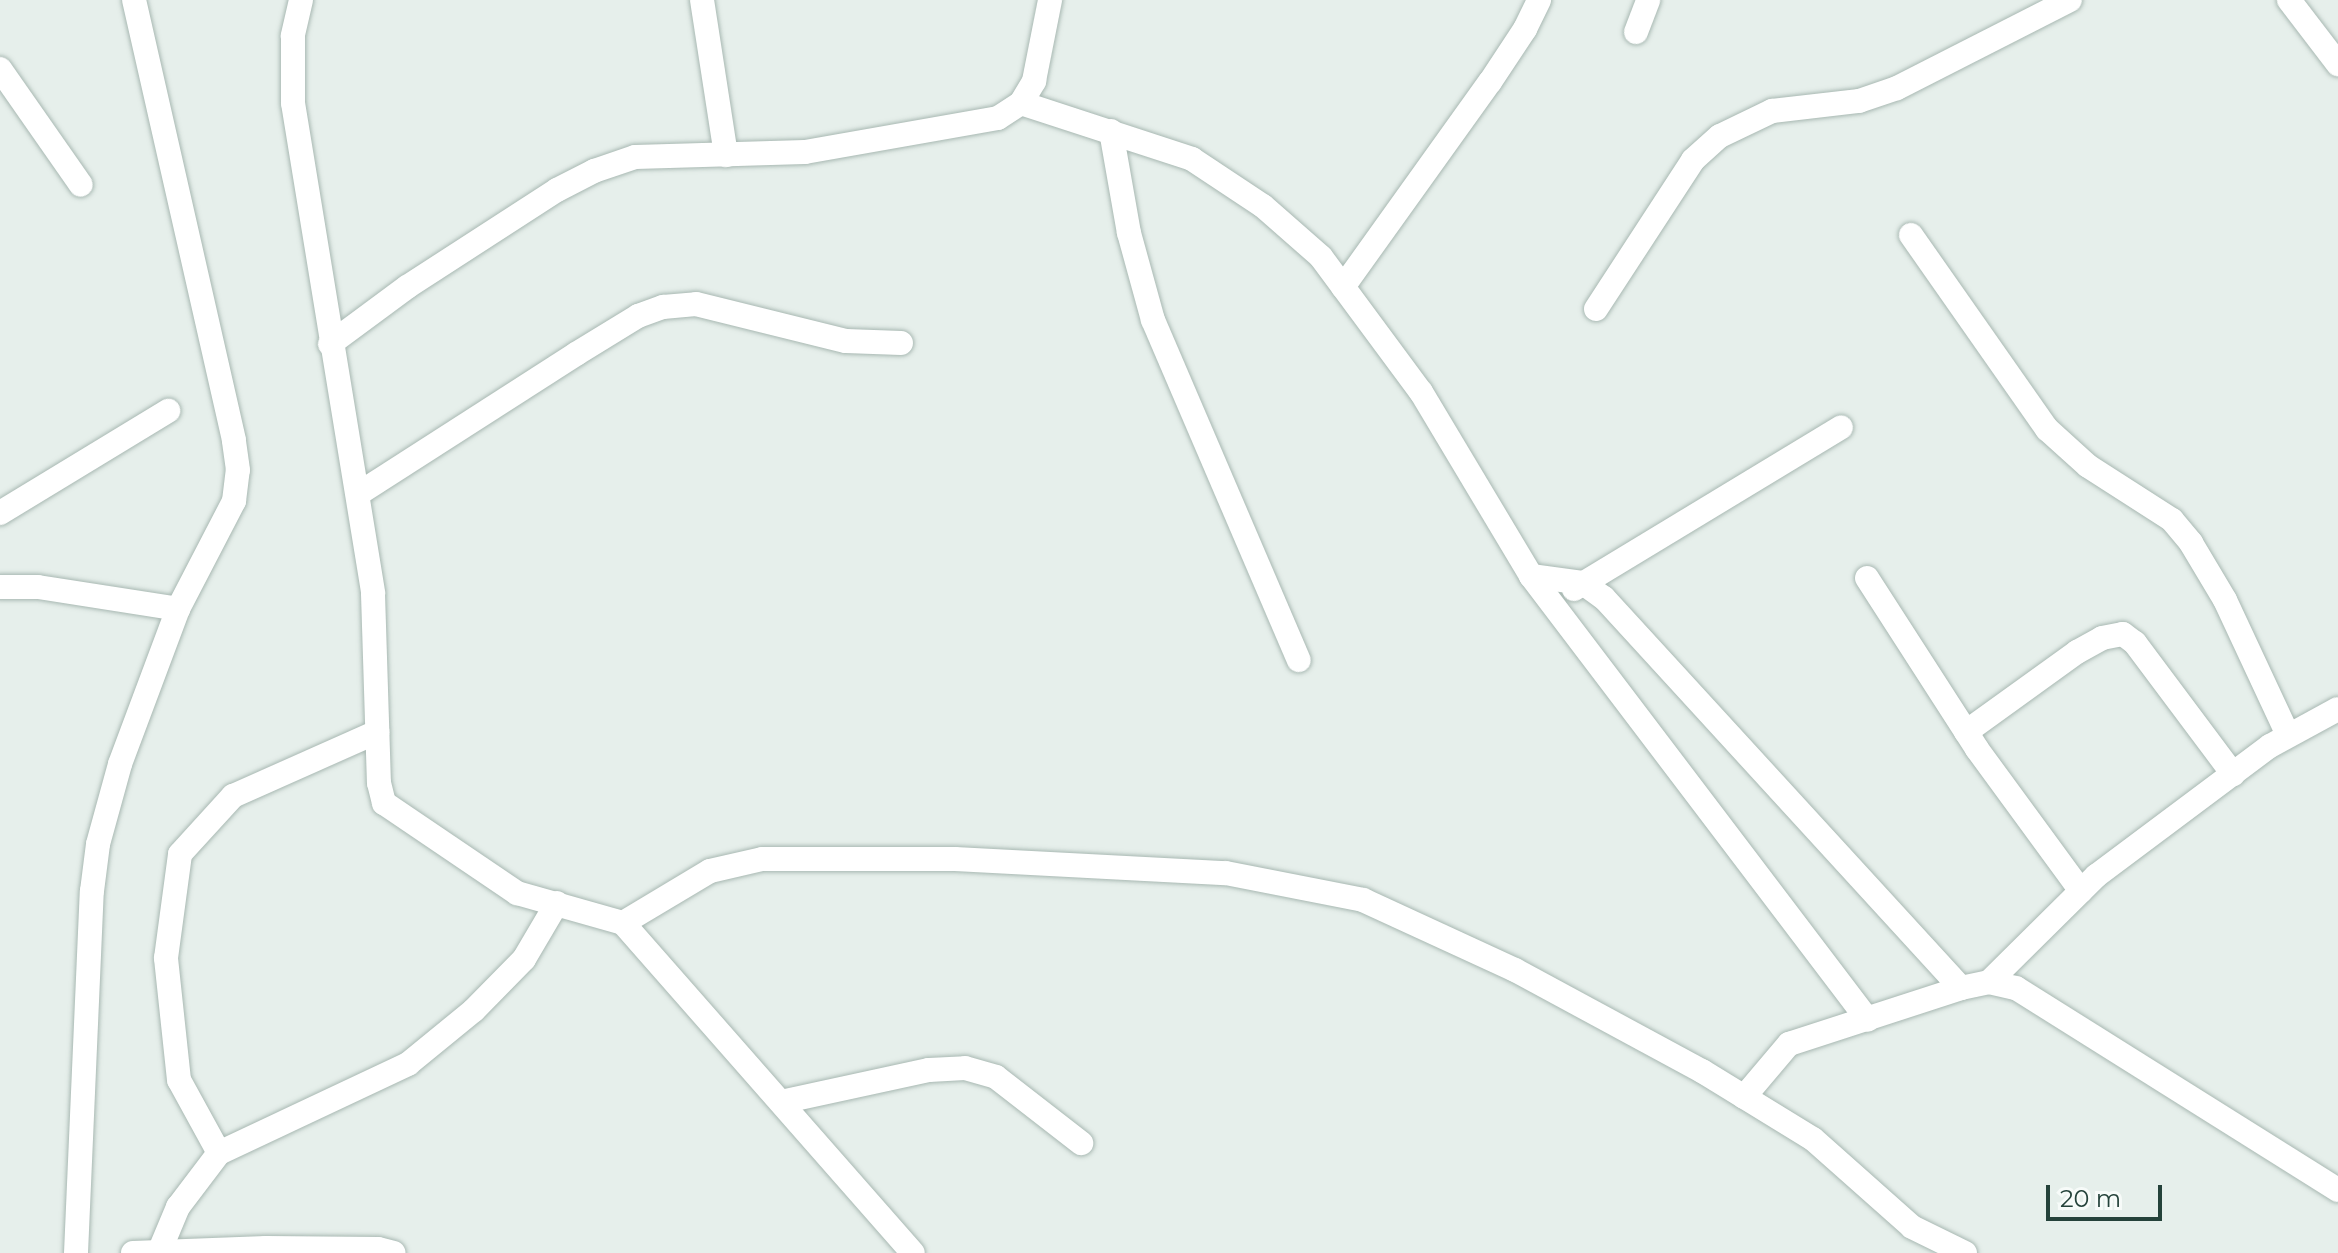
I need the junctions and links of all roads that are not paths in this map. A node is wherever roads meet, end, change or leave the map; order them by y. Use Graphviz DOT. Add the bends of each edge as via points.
graph roads {
  1 [pos="134,0"];
  2 [pos="301,0"];
  3 [pos="702,0"];
  4 [pos="1050,0"];
  5 [pos="1539,0"];
  6 [pos="1648,0"];
  7 [pos="2070,0"];
  8 [pos="2289,0"];
  9 [pos="1636,32"];
  10 [pos="2338,64"];
  11 [pos="2,75"];
  12 [pos="1021,103"];
  13 [pos="1111,131"];
  14 [pos="726,155"];
  15 [pos="81,185"];
  16 [pos="1911,235"];
  17 [pos="1343,287"];
  18 [pos="1596,309"];
  19 [pos="901,343"];
  20 [pos="330,344"];
  21 [pos="168,411"];
  22 [pos="1841,427"];
  23 [pos="358,494"];
  24 [pos="0,513"];
  25 [pos="1531,576"];
  26 [pos="1867,578"];
  27 [pos="1,580"];
  28 [pos="1583,583"];
  29 [pos="1552,604"];
  30 [pos="178,609"];
  31 [pos="1299,660"];
  32 [pos="2338,709"];
  33 [pos="377,732"];
  34 [pos="1966,732"];
  35 [pos="2288,735"];
  36 [pos="2233,774"];
  37 [pos="2081,891"];
  38 [pos="557,903"];
  39 [pos="623,923"];
  40 [pos="1989,982"];
  41 [pos="1961,988"];
  42 [pos="1868,1020"];
  43 [pos="1744,1097"];
  44 [pos="781,1102"];
  45 [pos="1081,1143"];
  46 [pos="219,1153"];
  47 [pos="2338,1190"];
  48 [pos="160,1250"];
  49 [pos="76,1253"];
  50 [pos="133,1253"];
  51 [pos="394,1253"];
  52 [pos="913,1253"];
  53 [pos="1965,1253"];
  1 -- 30 [label="street" via="238,470 234,501"];
  2 -- 20 [label="street" via="293,36 293,103"];
  3 -- 14 [label="street"];
  4 -- 12 [label="street" via="1034,81"];
  5 -- 17 [label="street" via="1490,82"];
  6 -- 9 [label="street"];
  7 -- 18 [label="street" via="1897,88 1859,101 1772,111 1720,136 1693,160"];
  8 -- 10 [label="street"];
  11 -- 15 [label="street"];
  12 -- 13 [label="street"];
  12 -- 14 [label="street" via="998,118 805,152"];
  13 -- 17 [label="street" via="1192,159 1263,206 1321,257"];
  13 -- 31 [label="street" via="1129,233 1153,320"];
  14 -- 20 [label="street" via="635,157 594,171 419,279"];
  16 -- 35 [label="street" via="2055,437 2088,466 2172,520 2191,543 2225,600"];
  17 -- 25 [label="street" via="1421,392"];
  19 -- 23 [label="street" via="846,341 696,304 663,307 576,354"];
  20 -- 23 [label="street"];
  21 -- 24 [label="street"];
  22 -- 28 [label="street"];
  23 -- 33 [label="street" via="373,594"];
  25 -- 28 [label="street"];
  25 -- 29 [label="street"];
  26 -- 34 [label="street"];
  27 -- 30 [label="street"];
  28 -- 29 [label="street"];
  28 -- 41 [label="street" via="1604,598"];
  29 -- 42 [label="street"];
  30 -- 49 [label="street" via="120,764 98,844"];
  32 -- 35 [label="street"];
  33 -- 38 [label="street" via="384,803 517,893"];
  33 -- 46 [label="street" via="233,796 180,854 166,958 179,1080"];
  34 -- 36 [label="street" via="2077,652 2123,634"];
  34 -- 37 [label="street"];
  35 -- 36 [label="street"];
  36 -- 37 [label="street"];
  37 -- 40 [label="street"];
  38 -- 39 [label="street"];
  38 -- 46 [label="street" via="524,959 474,1010 408,1064"];
  39 -- 43 [label="street" via="710,871 762,859 955,859 1226,873 1363,900 1405,917 1515,970"];
  39 -- 44 [label="street"];
  40 -- 41 [label="street"];
  40 -- 47 [label="street" via="2016,988"];
  41 -- 42 [label="street"];
  42 -- 43 [label="street" via="1789,1044"];
  43 -- 53 [label="street" via="1813,1139 1912,1227"];
  44 -- 45 [label="street" via="929,1070 965,1068 996,1077"];
  44 -- 52 [label="street"];
  46 -- 48 [label="street" via="178,1207"];
  48 -- 50 [label="street"];
  48 -- 51 [label="street" via="364,1248"];
}
